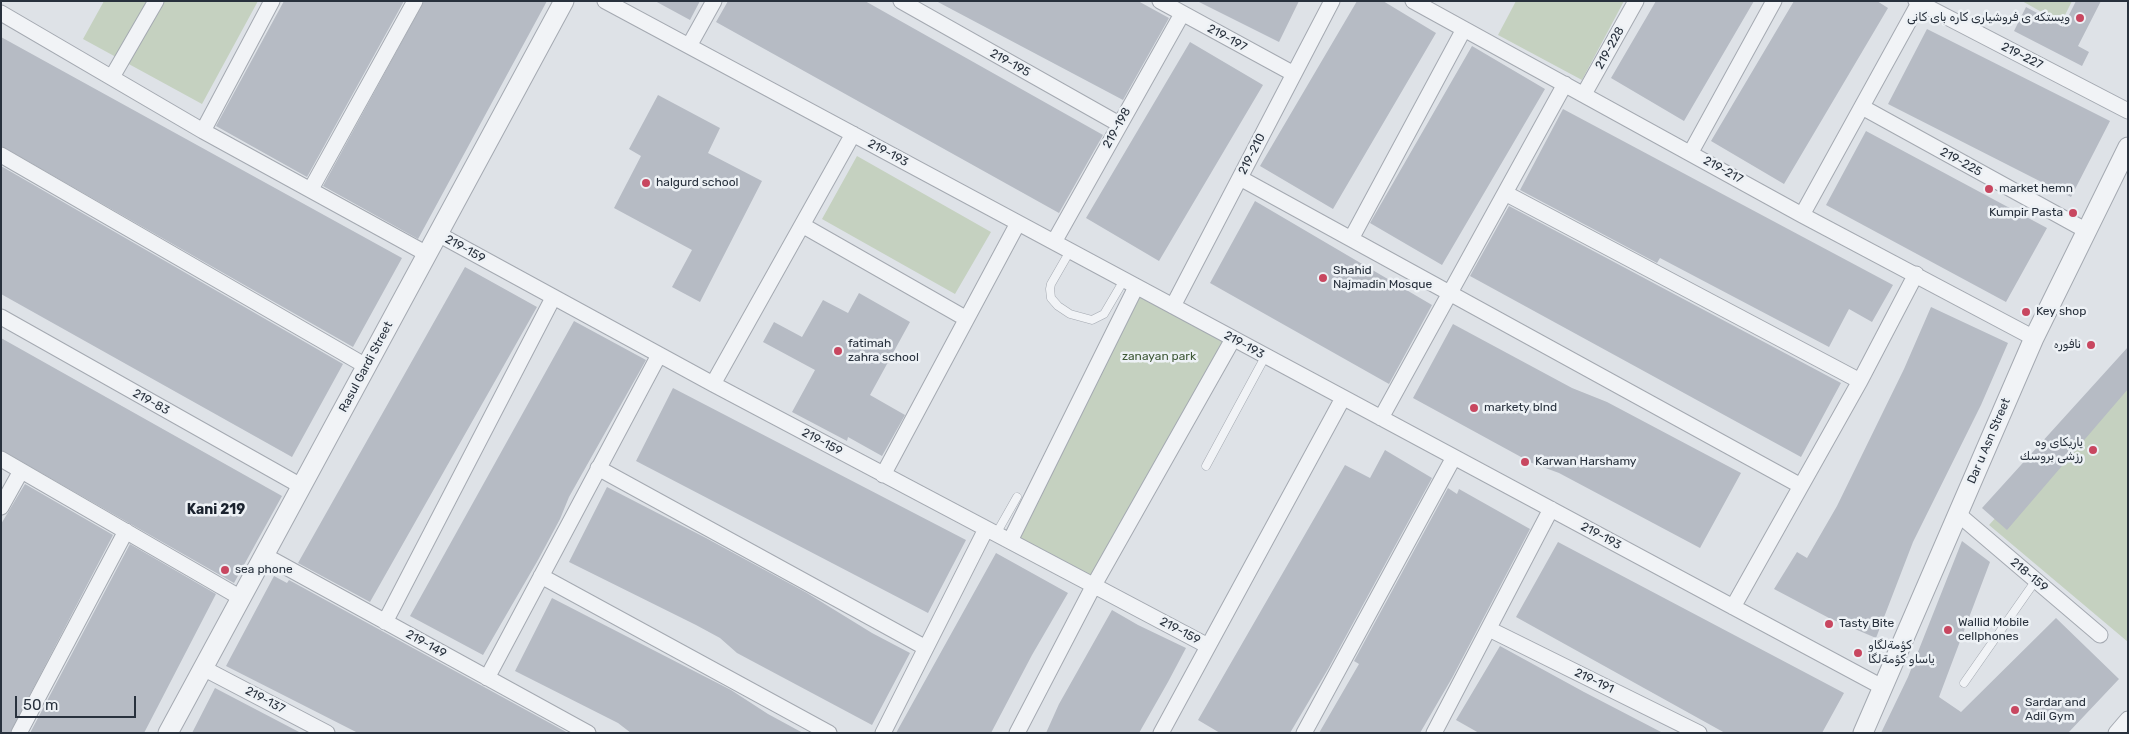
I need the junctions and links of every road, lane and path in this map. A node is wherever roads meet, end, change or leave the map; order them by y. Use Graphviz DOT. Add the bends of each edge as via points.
graph roads {
  1 [pos="156,1"];
  2 [pos="272,1"];
  3 [pos="414,1"];
  4 [pos="564,1"];
  5 [pos="605,1"];
  6 [pos="714,1"];
  7 [pos="901,1"];
  8 [pos="1160,1"];
  9 [pos="1332,1"];
  10 [pos="1413,1"];
  11 [pos="1636,1"];
  12 [pos="1774,1"];
  13 [pos="1917,2"];
  14 [pos="1,13"];
  15 [pos="1182,14"];
  16 [pos="1464,29"];
  17 [pos="690,46"];
  18 [pos="1294,74"];
  19 [pos="112,78"];
  20 [pos="1566,84"];
  21 [pos="1584,94"];
  22 [pos="1862,107"];
  23 [pos="2128,111"];
  24 [pos="1119,124"];
  25 [pos="203,130"];
  26 [pos="853,134"];
  27 [pos="2127,148"];
  28 [pos="1691,152"];
  29 [pos="1,155"];
  30 [pos="1240,178"];
  31 [pos="311,189"];
  32 [pos="1505,193"];
  33 [pos="1802,215"];
  34 [pos="1018,223"];
  35 [pos="802,225"];
  36 [pos="2087,231"];
  37 [pos="438,234"];
  38 [pos="1351,239"];
  39 [pos="1054,242"];
  40 [pos="1070,251"];
  41 [pos="427,254"];
  42 [pos="1916,274"];
  43 [pos="1130,284"];
  44 [pos="1450,294"];
  45 [pos="553,298"];
  46 [pos="1173,306"];
  47 [pos="1,317"];
  48 [pos="965,318"];
  49 [pos="1233,338"];
  50 [pos="2034,338"];
  51 [pos="659,355"];
  52 [pos="1265,357"];
  53 [pos="366,366"];
  54 [pos="1860,381"];
  55 [pos="713,384"];
  56 [pos="1343,398"];
  57 [pos="1381,418"];
  58 [pos="1454,457"];
  59 [pos="1,459"];
  60 [pos="1206,466"];
  61 [pos="598,468"];
  62 [pos="22,471"];
  63 [pos="883,474"];
  64 [pos="301,486"];
  65 [pos="1801,486"];
  66 [pos="1017,497"];
  67 [pos="1,506"];
  68 [pos="1551,509"];
  69 [pos="1958,514"];
  70 [pos="126,531"];
  71 [pos="997,535"];
  72 [pos="264,555"];
  73 [pos="541,576"];
  74 [pos="2036,580"];
  75 [pos="1094,585"];
  76 [pos="241,598"];
  77 [pos="1733,607"];
  78 [pos="385,622"];
  79 [pos="1489,629"];
  80 [pos="2100,635"];
  81 [pos="1208,646"];
  82 [pos="926,648"];
  83 [pos="203,668"];
  84 [pos="487,678"];
  85 [pos="1964,683"];
  86 [pos="1884,688"];
  87 [pos="2128,719"];
  88 [pos="1167,731"];
  89 [pos="325,732"];
  90 [pos="19,733"];
  91 [pos="168,733"];
  92 [pos="588,733"];
  93 [pos="829,733"];
  94 [pos="883,733"];
  95 [pos="1017,733"];
  96 [pos="1304,733"];
  97 [pos="1434,733"];
  98 [pos="1699,733"];
  99 [pos="1863,733"];
  100 [pos="2116,733"];
  1 -- 19 [label="street"];
  2 -- 25 [label="street"];
  3 -- 31 [label="street"];
  4 -- 37 [label="street, Rasul Gardi Street"];
  5 -- 17 [label="street, 219-193"];
  6 -- 17 [label="street"];
  7 -- 24 [label="street, 219-195"];
  8 -- 15 [label="street, 219-197"];
  9 -- 18 [label="street, 219-210"];
  10 -- 16 [label="street, 219-217"];
  11 -- 21 [label="street, 219-228"];
  12 -- 28 [label="street"];
  13 -- 22 [label="street"];
  13 -- 23 [label="street, 219-227"];
  14 -- 19 [label="street"];
  15 -- 18 [label="street, 219-197"];
  15 -- 24 [label="street, 219-198"];
  16 -- 20 [label="street, 219-217"];
  16 -- 38 [label="street"];
  17 -- 26 [label="street, 219-193"];
  18 -- 30 [label="street, 219-210"];
  19 -- 25 [label="street"];
  20 -- 21 [label="street, 219-217"];
  20 -- 32 [label="street"];
  21 -- 28 [label="street, 219-217"];
  22 -- 33 [label="street"];
  22 -- 36 [label="street, 219-225"];
  24 -- 39 [label="street, 219-198"];
  25 -- 31 [label="street"];
  26 -- 34 [label="street, 219-193"];
  26 -- 35 [label="street"];
  27 -- 36 [label="street, Dar u Asn Street"];
  28 -- 33 [label="street, 219-217"];
  29 -- 53 [label="street"];
  30 -- 38 [label="street"];
  30 -- 46 [label="street, 219-210"];
  31 -- 41 [label="street"];
  32 -- 44 [label="street"];
  32 -- 54 [label="street"];
  33 -- 42 [label="street, 219-217"];
  34 -- 39 [label="street, 219-193"];
  34 -- 48 [label="street"];
  35 -- 48 [label="street"];
  35 -- 55 [label="street"];
  36 -- 50 [label="street, Dar u Asn Street"];
  37 -- 41 [label="street, Rasul Gardi Street"];
  37 -- 45 [label="street, 219-159"];
  38 -- 44 [label="street"];
  39 -- 40 [label="street, 219-193"];
  40 -- 43 [label="street, 219-193"];
  40 -- 43 [label="lane" via="1050,284 1051,298 1070,314 1092,320 1104,314"];
  41 -- 53 [label="street, Rasul Gardi Street"];
  42 -- 50 [label="street, 219-217"];
  42 -- 54 [label="street"];
  43 -- 46 [label="street, 219-193"];
  43 -- 71 [label="street"];
  44 -- 57 [label="street"];
  44 -- 65 [label="street"];
  45 -- 51 [label="street, 219-159"];
  45 -- 78 [label="street"];
  46 -- 49 [label="street, 219-193"];
  47 -- 64 [label="street, 219-83"];
  48 -- 63 [label="street"];
  49 -- 52 [label="street, 219-193"];
  49 -- 75 [label="street"];
  50 -- 69 [label="street, Dar u Asn Street"];
  51 -- 55 [label="street, 219-159"];
  51 -- 61 [label="street"];
  52 -- 56 [label="street, 219-193"];
  52 -- 60 [label="lane"];
  53 -- 64 [label="street, Rasul Gardi Street"];
  54 -- 65 [label="street"];
  55 -- 63 [label="street, 219-159"];
  56 -- 57 [label="street, 219-193"];
  56 -- 81 [label="street"];
  57 -- 58 [label="street, 219-193"];
  58 -- 68 [label="street, 219-193"];
  58 -- 96 [label="street"];
  59 -- 62 [label="street"];
  61 -- 73 [label="street"];
  61 -- 82 [label="street"];
  62 -- 67 [label="street"];
  62 -- 70 [label="street"];
  63 -- 71 [label="street, 219-159"];
  64 -- 72 [label="street, Rasul Gardi Street"];
  65 -- 77 [label="street"];
  66 -- 71 [label="lane"];
  68 -- 77 [label="street, 219-193"];
  68 -- 79 [label="street"];
  69 -- 74 [label="street, 218-159"];
  69 -- 86 [label="street, Dar u Asn Street"];
  70 -- 76 [label="street"];
  70 -- 90 [label="street"];
  71 -- 75 [label="street, 219-159"];
  71 -- 82 [label="street"];
  72 -- 76 [label="street, Rasul Gardi Street"];
  72 -- 78 [label="street, 219-149"];
  73 -- 84 [label="street"];
  73 -- 93 [label="street"];
  74 -- 80 [label="street, 218-159"];
  74 -- 85 [label="lane"];
  75 -- 81 [label="street, 219-159"];
  75 -- 95 [label="street"];
  76 -- 83 [label="street, Rasul Gardi Street"];
  77 -- 86 [label="street, 219-193"];
  78 -- 84 [label="street, 219-149"];
  79 -- 97 [label="street"];
  79 -- 98 [label="street, 219-191"];
  81 -- 88 [label="street"];
  82 -- 94 [label="street"];
  83 -- 89 [label="street, 219-137"];
  83 -- 91 [label="street, Rasul Gardi Street"];
  84 -- 92 [label="street, 219-149"];
  86 -- 99 [label="street, Dar u Asn Street"];
  87 -- 100 [label="street"];
}
